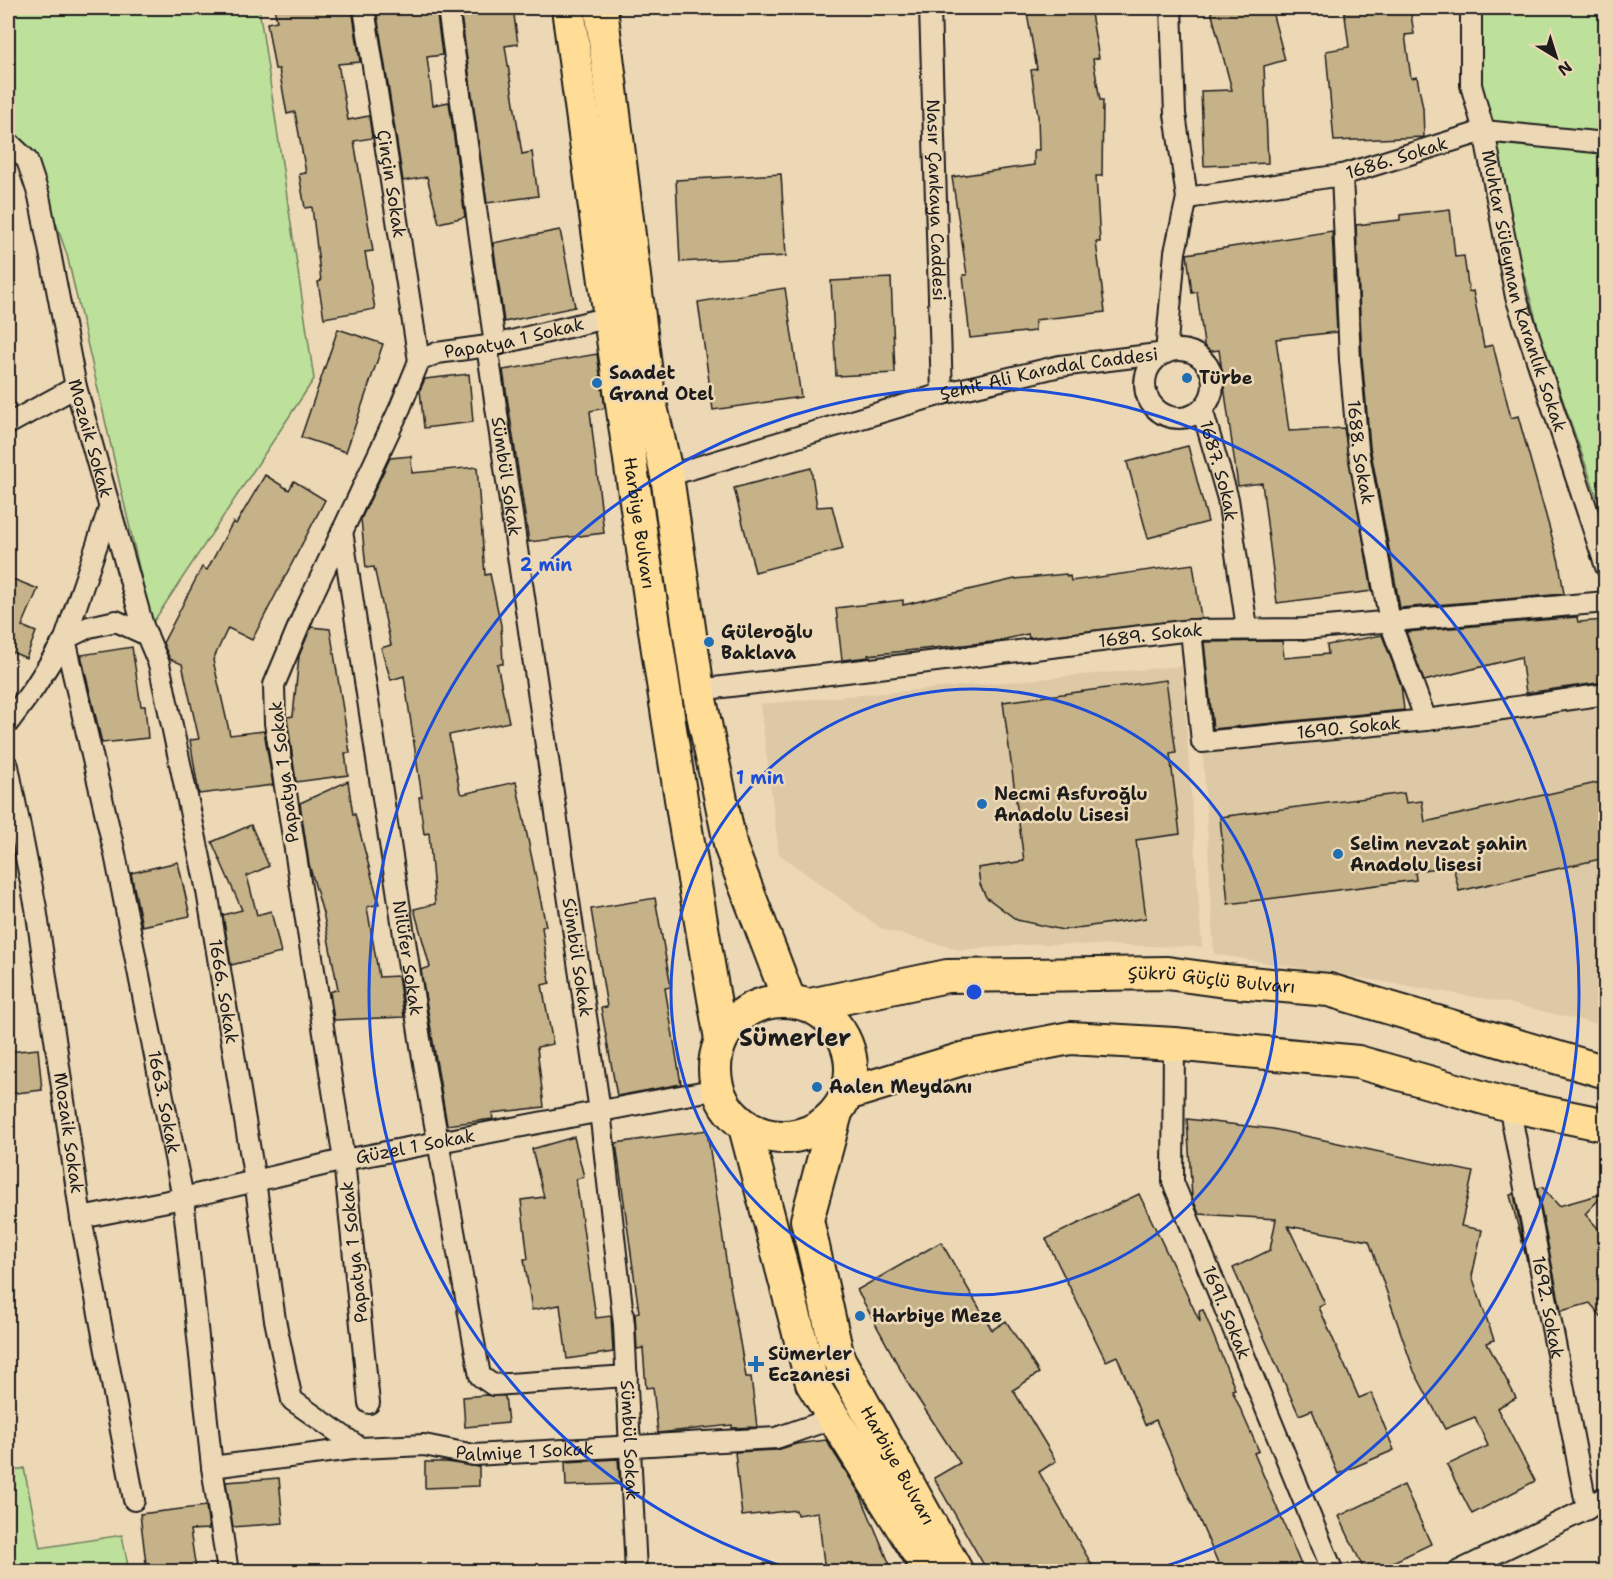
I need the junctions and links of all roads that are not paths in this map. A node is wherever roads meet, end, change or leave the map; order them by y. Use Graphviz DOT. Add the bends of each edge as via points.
graph roads {
  1 [pos="364,8"];
  2 [pos="448,8"];
  3 [pos="568,8"];
  4 [pos="601,8"];
  5 [pos="930,8"];
  6 [pos="1171,8"];
  7 [pos="1471,8"];
  8 [pos="1484,131"];
  9 [pos="8,142"];
  10 [pos="1605,143"];
  11 [pos="1342,175"];
  12 [pos="1187,198"];
  13 [pos="609,317"];
  14 [pos="491,346"];
  15 [pos="1166,353"];
  16 [pos="419,362"];
  17 [pos="76,387"];
  18 [pos="942,393"];
  19 [pos="1202,409"];
  20 [pos="8,424"];
  21 [pos="667,476"];
  22 [pos="110,506"];
  23 [pos="342,531"];
  24 [pos="1605,567"];
  25 [pos="1605,602"];
  26 [pos="1390,622"];
  27 [pos="1247,628"];
  28 [pos="1191,630"];
  29 [pos="147,635"];
  30 [pos="66,639"];
  31 [pos="698,690"];
  32 [pos="1605,694"];
  33 [pos="1426,720"];
  34 [pos="8,723"];
  35 [pos="8,766"];
  36 [pos="800,1003"];
  37 [pos="721,1039"];
  38 [pos="1174,1044"];
  39 [pos="1605,1072"];
  40 [pos="717,1089"];
  41 [pos="841,1104"];
  42 [pos="1509,1105"];
  43 [pos="600,1111"];
  44 [pos="1605,1125"];
  45 [pos="745,1127"];
  46 [pos="437,1143"];
  47 [pos="344,1160"];
  48 [pos="255,1181"];
  49 [pos="183,1198"];
  50 [pos="81,1218"];
  51 [pos="627,1376"];
  52 [pos="369,1403"];
  53 [pos="834,1418"];
  54 [pos="632,1445"];
  55 [pos="360,1448"];
  56 [pos="212,1467"];
  57 [pos="1605,1496"];
  58 [pos="134,1500"];
  59 [pos="1587,1509"];
  60 [pos="228,1572"];
  61 [pos="636,1572"];
  62 [pos="930,1572"];
  63 [pos="957,1572"];
  64 [pos="1333,1572"];
  65 [pos="1457,1572"];
  1 -- 16 [label="street, Çinçin Sokak"];
  2 -- 14 [label="street, Sümbül Sokak"];
  3 -- 13 [label="main road, Harbiye Bulvarı"];
  4 -- 21 [label="main road, Harbiye Bulvarı" via="650,398"];
  5 -- 18 [label="street, Nasır Çankaya Caddesi"];
  6 -- 12 [label="street, Şehit Ali Karadal Caddesi" via="1175,114"];
  7 -- 8 [label="street, Muhtar Süleyman Karanlık Sokak" via="1471,85"];
  8 -- 10 [label="street, 1686. Sokak"];
  8 -- 11 [label="street, 1686. Sokak"];
  8 -- 24 [label="street, Muhtar Süleyman Karanlık Sokak" via="1516,297"];
  9 -- 17 [label="street, Mozaik Sokak" via="27,160 39,196"];
  11 -- 12 [label="street, 1686. Sokak"];
  11 -- 26 [label="street, 1688. Sokak" via="1358,449"];
  12 -- 15 [label="street, Şehit Ali Karadal Caddesi" via="1175,252"];
  13 -- 14 [label="street, Papatya 1 Sokak"];
  13 -- 37 [label="main road, Harbiye Bulvarı" via="678,793"];
  14 -- 16 [label="street, Papatya 1 Sokak" via="437,353"];
  14 -- 43 [label="street, Sümbül Sokak"];
  15 -- 18 [label="street, Şehit Ali Karadal Caddesi" via="1060,366"];
  15 -- 19 [label="street, 1687. Sokak" via="1187,351 1205,362 1212,391"];
  15 -- 19 [label="street" via="1149,368 1145,380 1150,402 1168,416 1191,416"];
  16 -- 23 [label="street, Papatya 1 Sokak"];
  17 -- 20 [label="street"];
  17 -- 22 [label="street, Mozaik Sokak"];
  18 -- 21 [label="street, Şehit Ali Karadal Caddesi"];
  19 -- 27 [label="street, 1687. Sokak" via="1228,500"];
  21 -- 31 [label="main road, Harbiye Bulvarı"];
  22 -- 29 [label="street, 1666. Sokak"];
  22 -- 30 [label="street, Mozaik Sokak"];
  23 -- 46 [label="street, Nilüfer Sokak"];
  23 -- 47 [label="street, Papatya 1 Sokak" via="274,685 275,723"];
  25 -- 26 [label="street, 1689. Sokak"];
  26 -- 27 [label="street, 1689. Sokak"];
  26 -- 33 [label="street, 1688. Sokak"];
  27 -- 28 [label="street, 1689. Sokak"];
  28 -- 31 [label="street, 1689. Sokak"];
  28 -- 33 [label="street, 1690. Sokak" via="1202,742"];
  29 -- 30 [label="street" via="116,621 89,627"];
  29 -- 48 [label="street, 1666. Sokak" via="159,664 207,891"];
  30 -- 34 [label="street, Mozaik Sokak"];
  30 -- 49 [label="street, 1663. Sokak" via="115,854"];
  31 -- 36 [label="main road, Harbiye Bulvarı" via="731,848"];
  32 -- 33 [label="street, 1690. Sokak"];
  35 -- 50 [label="street, Mozaik Sokak" via="36,908"];
  36 -- 37 [label="main road, Harbiye Bulvarı" via="768,1002 749,1009"];
  36 -- 39 [label="main road, Şükrü Güçlü Bulvarı" via="947,976 1167,973 1329,990"];
  36 -- 41 [label="main road, Harbiye Bulvarı" via="828,1016 842,1033 850,1052 852,1073"];
  37 -- 40 [label="main road, Harbiye Bulvarı" via="714,1072"];
  38 -- 41 [label="main road" via="1070,1038 962,1059"];
  38 -- 42 [label="main road" via="1358,1062"];
  38 -- 64 [label="street, 1691. Sokak" via="1173,1182"];
  40 -- 43 [label="street, Güzel 1 Sokak"];
  40 -- 45 [label="main road, Harbiye Bulvarı" via="733,1117"];
  41 -- 45 [label="main road" via="821,1126 803,1134 783,1138"];
  41 -- 63 [label="main road, Harbiye Bulvarı" via="807,1220 838,1358"];
  42 -- 44 [label="main road"];
  42 -- 59 [label="street, 1692. Sokak"];
  43 -- 46 [label="street, Güzel 1 Sokak"];
  43 -- 51 [label="street, Sümbül Sokak"];
  45 -- 53 [label="main road, Harbiye Bulvarı" via="812,1383"];
  46 -- 47 [label="street, Güzel 1 Sokak"];
  46 -- 51 [label="street, Nilüfer Sokak" via="480,1376 494,1385"];
  47 -- 48 [label="street, Güzel 1 Sokak"];
  47 -- 52 [label="street, Papatya 1 Sokak"];
  48 -- 49 [label="street, Güzel 1 Sokak"];
  48 -- 55 [label="street, 1666. Sokak" via="275,1320 292,1400"];
  49 -- 50 [label="street, Güzel 1 Sokak"];
  49 -- 56 [label="street, 1663. Sokak"];
  50 -- 58 [label="street, Mozaik Sokak"];
  51 -- 54 [label="street, Sümbül Sokak"];
  53 -- 54 [label="street, Palmiye 1 Sokak" via="776,1438"];
  53 -- 62 [label="main road, Harbiye Bulvarı"];
  54 -- 55 [label="street, Palmiye 1 Sokak" via="474,1455 424,1445"];
  54 -- 61 [label="street, Sümbül Sokak"];
  55 -- 56 [label="street, Palmiye 1 Sokak"];
  56 -- 60 [label="street, 1663. Sokak"];
  57 -- 59 [label="street"];
  59 -- 65 [label="street"];
}
